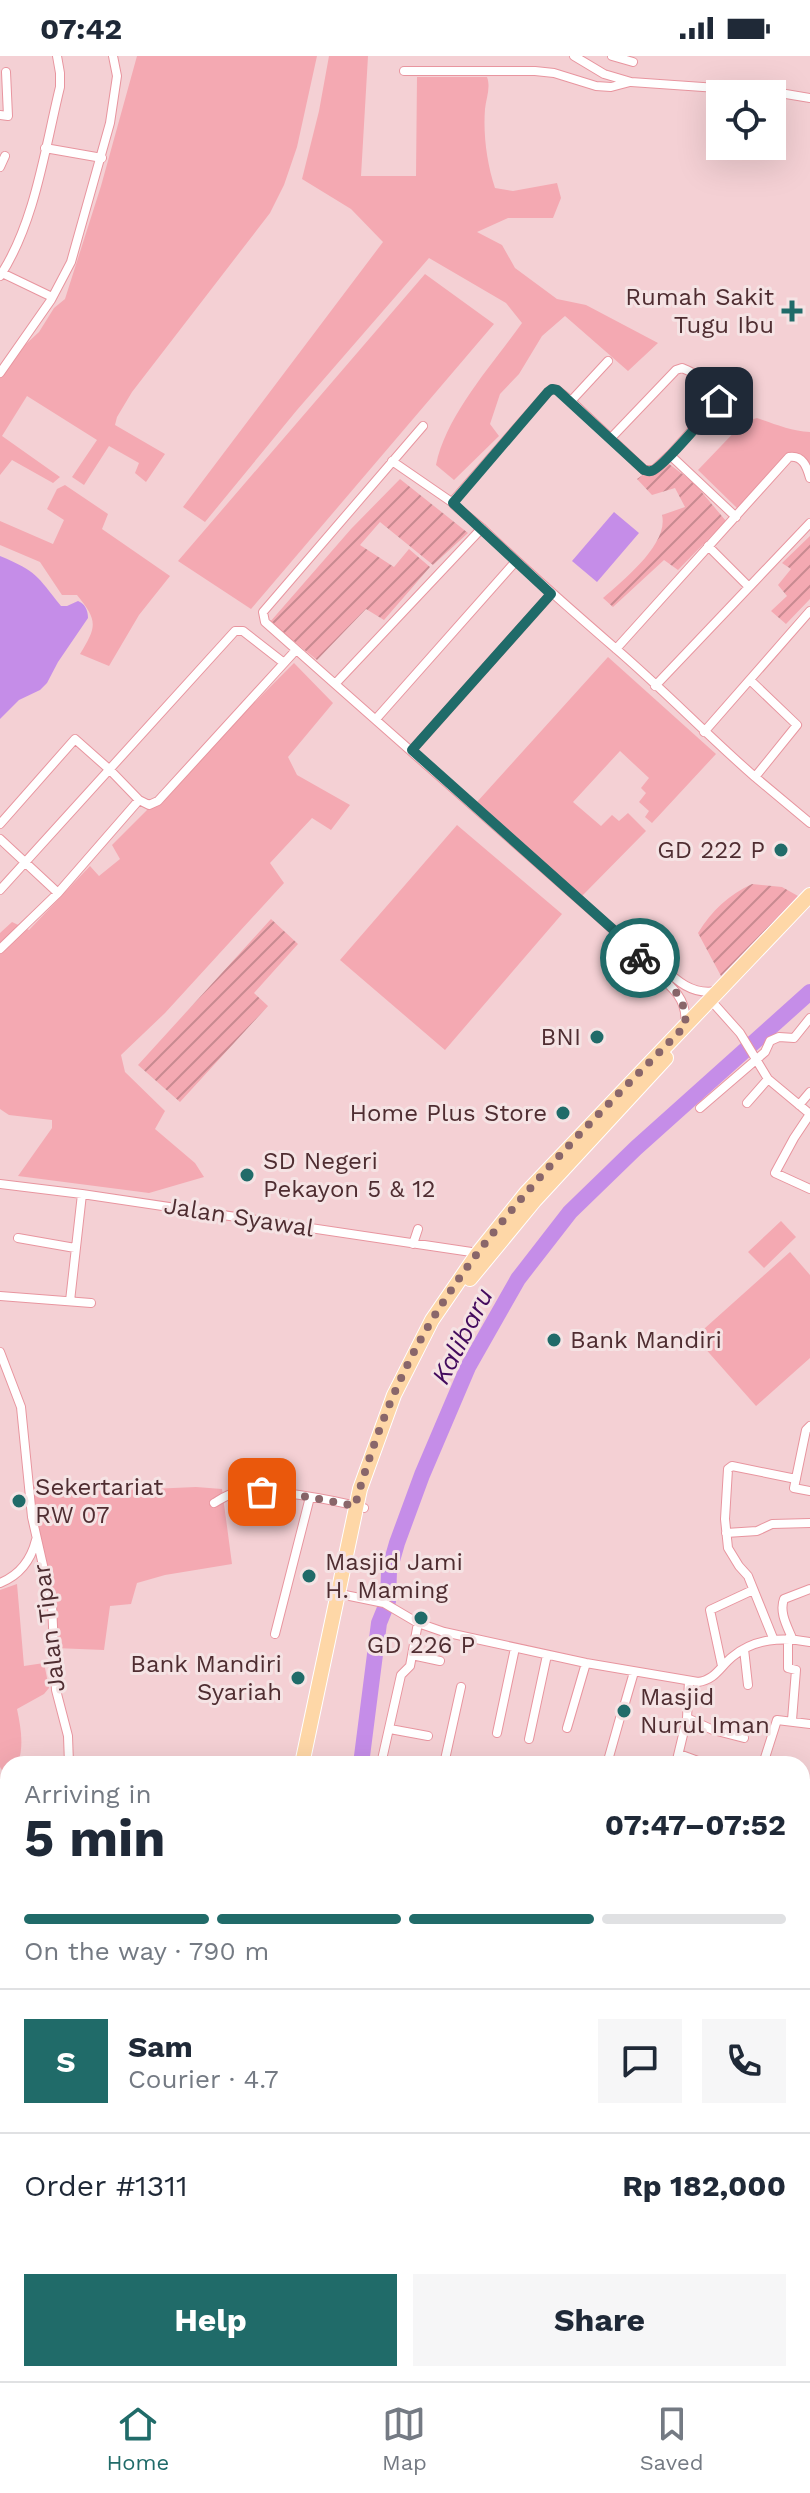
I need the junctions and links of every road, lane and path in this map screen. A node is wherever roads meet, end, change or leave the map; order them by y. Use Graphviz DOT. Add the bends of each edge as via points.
graph roads {
  1 [pos="57,56"];
  2 [pos="113,56"];
  3 [pos="574,56"];
  4 [pos="612,56"];
  5 [pos="633,62"];
  6 [pos="404,71"];
  7 [pos="6,72"];
  8 [pos="631,82"];
  9 [pos="810,98"];
  10 [pos="4,116"];
  11 [pos="45,148"];
  12 [pos="5,156"];
  13 [pos="102,158"];
  14 [pos="0,167"];
  15 [pos="1,274"];
  16 [pos="52,297"];
  17 [pos="608,361"];
  18 [pos="0,373"];
  19 [pos="571,401"];
  20 [pos="423,426"];
  21 [pos="611,438"];
  22 [pos="670,455"];
  23 [pos="392,461"];
  24 [pos="810,478"];
  25 [pos="453,503"];
  26 [pos="736,517"];
  27 [pos="810,523"];
  28 [pos="482,528"];
  29 [pos="708,546"];
  30 [pos="516,561"];
  31 [pos="748,586"];
  32 [pos="551,594"];
  33 [pos="810,611"];
  34 [pos="616,649"];
  35 [pos="296,650"];
  36 [pos="284,663"];
  37 [pos="750,680"];
  38 [pos="335,684"];
  39 [pos="655,686"];
  40 [pos="376,719"];
  41 [pos="704,732"];
  42 [pos="412,750"];
  43 [pos="110,770"];
  44 [pos="755,777"];
  45 [pos="139,800"];
  46 [pos="810,823"];
  47 [pos="0,824"];
  48 [pos="0,839"];
  49 [pos="24,863"];
  50 [pos="0,890"];
  51 [pos="58,893"];
  52 [pos="810,896"];
  53 [pos="810,908"];
  54 [pos="0,949"];
  55 [pos="681,990"];
  56 [pos="722,993"];
  57 [pos="810,1018"];
  58 [pos="688,1028"];
  59 [pos="754,1055"];
  60 [pos="768,1079"];
  61 [pos="810,1092"];
  62 [pos="747,1103"];
  63 [pos="799,1105"];
  64 [pos="700,1108"];
  65 [pos="810,1114"];
  66 [pos="0,1184"];
  67 [pos="810,1189"];
  68 [pos="82,1194"];
  69 [pos="418,1229"];
  70 [pos="18,1238"];
  71 [pos="413,1244"];
  72 [pos="75,1248"];
  73 [pos="478,1253"];
  74 [pos="0,1296"];
  75 [pos="70,1301"];
  76 [pos="91,1303"];
  77 [pos="0,1352"];
  78 [pos="5,1376"];
  79 [pos="808,1428"];
  80 [pos="796,1479"];
  81 [pos="810,1491"];
  82 [pos="310,1497"];
  83 [pos="214,1503"];
  84 [pos="360,1507"];
  85 [pos="810,1523"];
  86 [pos="726,1533"];
  87 [pos="37,1538"];
  88 [pos="0,1583"];
  89 [pos="810,1589"];
  90 [pos="753,1590"];
  91 [pos="345,1595"];
  92 [pos="418,1623"];
  93 [pos="275,1634"];
  94 [pos="773,1638"];
  95 [pos="790,1639"];
  96 [pos="810,1642"];
  97 [pos="515,1648"];
  98 [pos="744,1649"];
  99 [pos="412,1655"];
  100 [pos="547,1655"];
  101 [pos="440,1661"];
  102 [pos="586,1663"];
  103 [pos="722,1666"];
  104 [pos="634,1672"];
  105 [pos="689,1681"];
  106 [pos="748,1685"];
  107 [pos="461,1687"];
  108 [pos="625,1703"];
  109 [pos="620,1718"];
  110 [pos="687,1718"];
  111 [pos="792,1720"];
  112 [pos="810,1724"];
  113 [pos="567,1728"];
  114 [pos="390,1729"];
  115 [pos="497,1733"];
  116 [pos="428,1736"];
  117 [pos="744,1738"];
  118 [pos="529,1739"];
  119 [pos="679,1754"];
  120 [pos="69,1756"];
  121 [pos="304,1756"];
  122 [pos="313,1756"];
  123 [pos="383,1756"];
  124 [pos="446,1756"];
  125 [pos="609,1756"];
  126 [pos="684,1756"];
  127 [pos="765,1756"];
  1 -- 11 [label="street" via="60,87"];
  2 -- 13 [label="street" via="117,76"];
  3 -- 8 [label="street"];
  4 -- 5 [label="street"];
  6 -- 8 [label="street" via="554,73 603,87"];
  7 -- 10 [label="street"];
  8 -- 9 [label="street"];
  11 -- 13 [label="street"];
  11 -- 15 [label="street" via="19,237"];
  12 -- 14 [label="street"];
  13 -- 16 [label="street" via="71,262"];
  15 -- 16 [label="street"];
  16 -- 18 [label="street"];
  17 -- 19 [label="street"];
  19 -- 21 [label="street"];
  19 -- 25 [label="street" via="557,390 548,392"];
  20 -- 23 [label="street"];
  21 -- 22 [label="street" via="647,471"];
  21 -- 22 [label="street" via="676,370 685,369 720,399"];
  22 -- 26 [label="street"];
  23 -- 25 [label="street"];
  23 -- 35 [label="street" via="264,609 265,622"];
  24 -- 26 [label="street" via="803,461 789,457"];
  25 -- 28 [label="street"];
  26 -- 29 [label="street"];
  27 -- 31 [label="street"];
  28 -- 30 [label="street"];
  28 -- 38 [label="street"];
  29 -- 31 [label="street"];
  29 -- 34 [label="street"];
  30 -- 32 [label="street"];
  30 -- 40 [label="street"];
  31 -- 39 [label="street"];
  32 -- 34 [label="street"];
  32 -- 42 [label="street"];
  33 -- 37 [label="street"];
  34 -- 39 [label="street"];
  35 -- 36 [label="street"];
  35 -- 38 [label="street"];
  36 -- 43 [label="street" via="243,631 235,631"];
  36 -- 45 [label="street" via="158,801 149,805"];
  37 -- 41 [label="street"];
  37 -- 44 [label="street" via="797,725"];
  38 -- 40 [label="street"];
  39 -- 41 [label="street"];
  40 -- 42 [label="street"];
  41 -- 44 [label="street"];
  42 -- 55 [label="street" via="626,941 647,953"];
  43 -- 45 [label="street"];
  43 -- 47 [label="street" via="75,739"];
  43 -- 49 [label="street"];
  44 -- 46 [label="street"];
  45 -- 51 [label="street"];
  48 -- 49 [label="street"];
  49 -- 50 [label="street"];
  49 -- 51 [label="street"];
  51 -- 54 [label="street"];
  52 -- 56 [label="highway"];
  53 -- 56 [label="highway"];
  55 -- 56 [label="street"];
  55 -- 58 [label="street"];
  56 -- 58 [label="highway"];
  56 -- 59 [label="street"];
  57 -- 59 [label="street" via="794,1038 772,1039 767,1050"];
  58 -- 73 [label="highway" via="526,1193"];
  58 -- 84 [label="highway" via="463,1287 409,1381"];
  59 -- 60 [label="street"];
  59 -- 64 [label="street"];
  60 -- 62 [label="street"];
  60 -- 63 [label="street"];
  61 -- 63 [label="street"];
  63 -- 65 [label="street"];
  65 -- 67 [label="street" via="775,1173"];
  66 -- 68 [label="street, Jalan Syawal"];
  68 -- 71 [label="street, Jalan Syawal"];
  68 -- 72 [label="street"];
  69 -- 71 [label="street"];
  70 -- 72 [label="street"];
  71 -- 73 [label="street, Jalan Syawal"];
  72 -- 75 [label="street"];
  73 -- 84 [label="highway" via="436,1313 400,1381 371,1455"];
  74 -- 75 [label="street"];
  75 -- 76 [label="street"];
  77 -- 78 [label="street, Jalan Tipar"];
  78 -- 87 [label="street, Jalan Tipar" via="21,1407"];
  79 -- 80 [label="street"];
  80 -- 81 [label="street" via="795,1489"];
  80 -- 86 [label="street" via="728,1469"];
  82 -- 83 [label="street" via="245,1491"];
  82 -- 84 [label="street"];
  82 -- 93 [label="street"];
  84 -- 91 [label="highway"];
  84 -- 121 [label="highway"];
  85 -- 86 [label="street"];
  86 -- 90 [label="street" via="731,1554"];
  87 -- 88 [label="street" via="27,1563"];
  87 -- 120 [label="street, Jalan Tipar" via="52,1605 56,1690"];
  89 -- 95 [label="street" via="782,1602"];
  90 -- 94 [label="street"];
  90 -- 103 [label="street" via="710,1610"];
  91 -- 92 [label="street" via="384,1603"];
  91 -- 122 [label="highway"];
  92 -- 97 [label="street"];
  92 -- 99 [label="street"];
  94 -- 95 [label="street"];
  94 -- 98 [label="street"];
  95 -- 96 [label="street"];
  95 -- 111 [label="street" via="788,1668 796,1670"];
  97 -- 100 [label="street"];
  97 -- 115 [label="street"];
  98 -- 103 [label="street"];
  98 -- 106 [label="street"];
  99 -- 101 [label="street"];
  99 -- 114 [label="street" via="401,1675"];
  100 -- 102 [label="street"];
  100 -- 118 [label="street"];
  102 -- 104 [label="street"];
  102 -- 113 [label="street"];
  103 -- 105 [label="street" via="707,1681"];
  104 -- 105 [label="street"];
  104 -- 108 [label="street"];
  105 -- 110 [label="street"];
  107 -- 124 [label="street"];
  109 -- 125 [label="street"];
  110 -- 117 [label="street"];
  110 -- 119 [label="street"];
  111 -- 112 [label="street"];
  111 -- 127 [label="street" via="775,1722"];
  114 -- 116 [label="street"];
  114 -- 123 [label="street"];
  119 -- 126 [label="street"];
}
